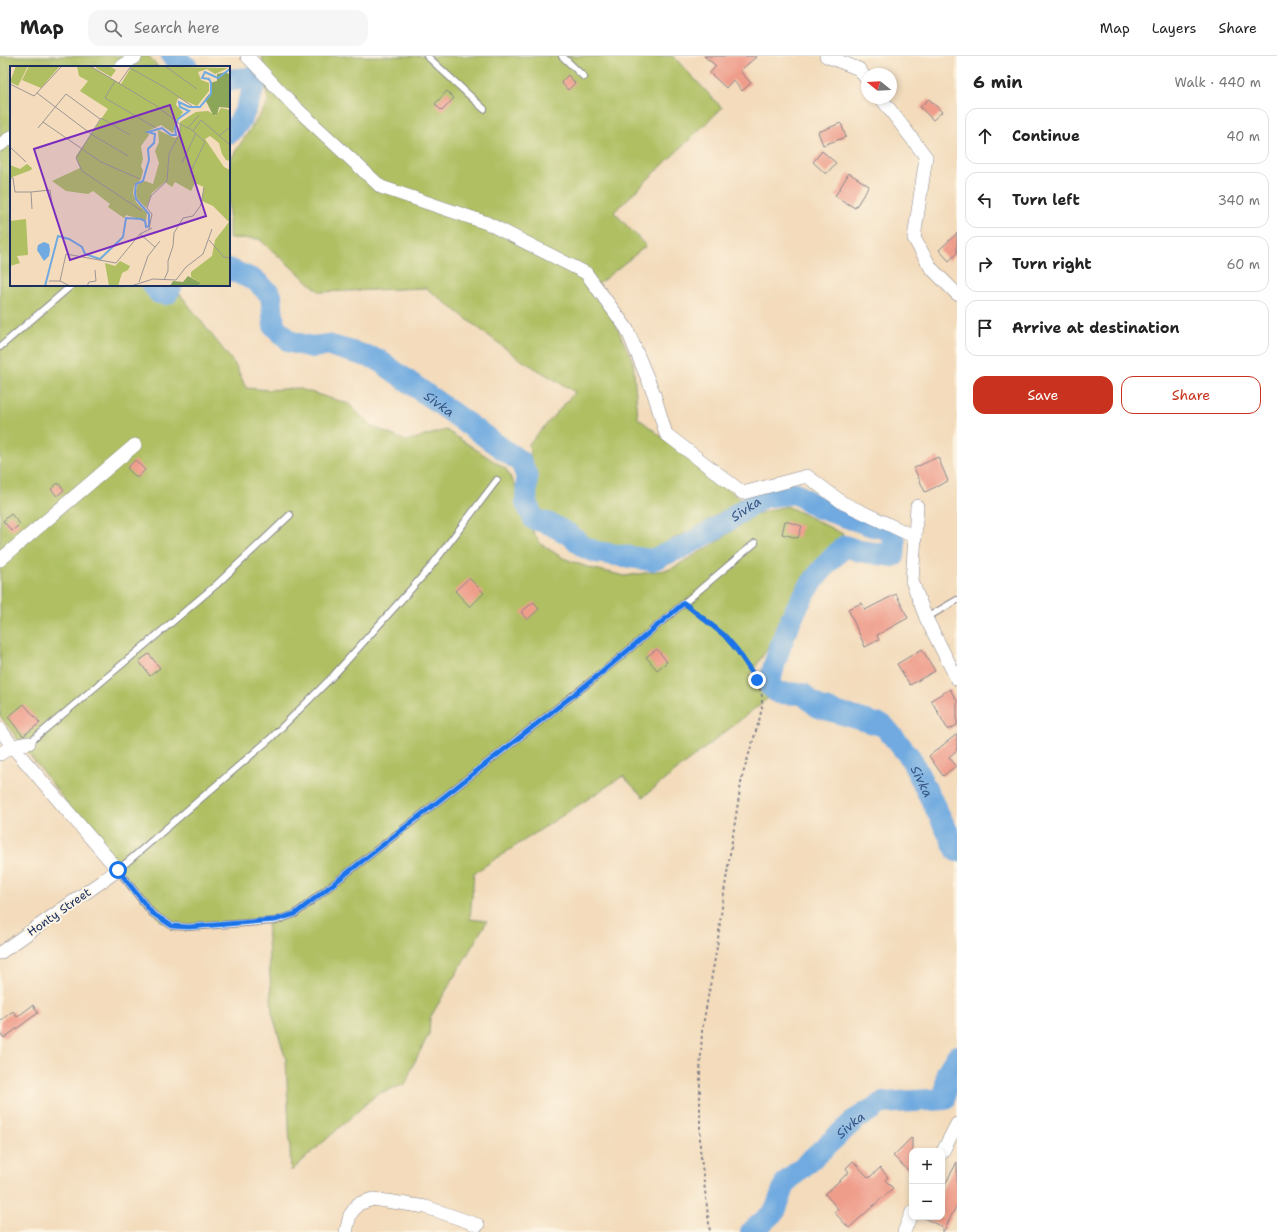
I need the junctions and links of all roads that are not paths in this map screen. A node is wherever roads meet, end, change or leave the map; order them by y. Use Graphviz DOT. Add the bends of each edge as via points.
graph roads {
  1 [pos="136,56"];
  2 [pos="247,56"];
  3 [pos="427,56"];
  4 [pos="562,56"];
  5 [pos="826,56"];
  6 [pos="122,66"];
  7 [pos="861,72"];
  8 [pos="584,77"];
  9 [pos="886,104"];
  10 [pos="484,109"];
  11 [pos="10,139"];
  12 [pos="0,145"];
  13 [pos="71,286"];
  14 [pos="957,294"];
  15 [pos="0,347"];
  16 [pos="135,445"];
  17 [pos="497,480"];
  18 [pos="917,506"];
  19 [pos="290,515"];
  20 [pos="915,537"];
  21 [pos="755,543"];
  22 [pos="0,560"];
  23 [pos="957,600"];
  24 [pos="926,618"];
  25 [pos="957,679"];
  26 [pos="0,730"];
  27 [pos="28,743"];
  28 [pos="12,746"];
  29 [pos="0,754"];
  30 [pos="118,870"];
  31 [pos="0,953"];
  32 [pos="957,1124"];
  33 [pos="945,1148"];
  34 [pos="909,1220"];
  35 [pos="478,1225"];
  36 [pos="346,1232"];
  37 [pos="904,1232"];
  1 -- 6 [label="street"];
  2 -- 20 [label="street" via="295,107 380,187 487,223 586,273 627,329 654,394 666,434 743,493 807,476 843,503"];
  3 -- 10 [label="lane"];
  4 -- 8 [label="lane"];
  5 -- 7 [label="street"];
  9 -- 14 [label="street" via="926,157 914,238 931,268"];
  11 -- 12 [label="street"];
  13 -- 15 [label="lane"];
  16 -- 22 [label="street"];
  17 -- 30 [label="lane" via="429,569 333,676 271,738"];
  18 -- 20 [label="street"];
  19 -- 27 [label="lane" via="216,585"];
  20 -- 24 [label="street" via="912,581"];
  21 -- 30 [label="lane" via="600,674 295,914 275,920 172,926 152,913"];
  23 -- 24 [label="lane"];
  24 -- 25 [label="street"];
  26 -- 28 [label="street"];
  27 -- 28 [label="street"];
  28 -- 29 [label="street"];
  28 -- 30 [label="street"];
  30 -- 31 [label="street, Honty Street"];
  32 -- 33 [label="street"];
  34 -- 37 [label="street"];
  35 -- 36 [label="street" via="426,1207 373,1199 358,1204 350,1215"];
}
